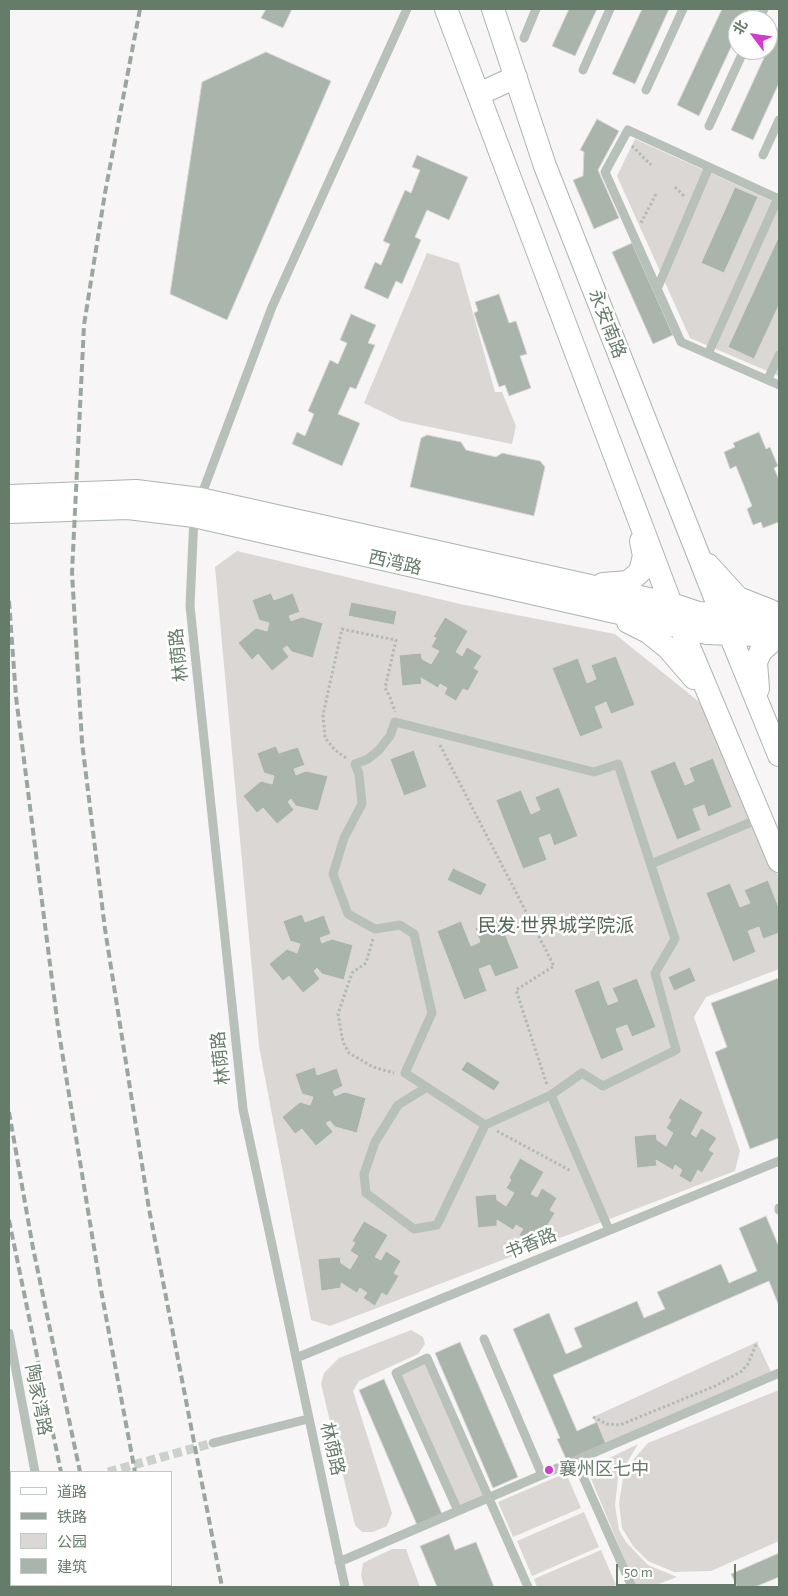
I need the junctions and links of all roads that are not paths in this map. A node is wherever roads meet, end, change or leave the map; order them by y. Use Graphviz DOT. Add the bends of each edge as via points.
graph roads {
  1 [pos="407,9"];
  2 [pos="446,9"];
  3 [pos="493,9"];
  4 [pos="536,9"];
  5 [pos="610,9"];
  6 [pos="683,9"];
  7 [pos="524,38"];
  8 [pos="739,60"];
  9 [pos="583,70"];
  10 [pos="516,77"];
  11 [pos="646,90"];
  12 [pos="479,94"];
  13 [pos="779,120"];
  14 [pos="709,126"];
  15 [pos="764,155"];
  16 [pos="709,167"];
  17 [pos="778,199"];
  18 [pos="658,289"];
  19 [pos="708,354"];
  20 [pos="779,355"];
  21 [pos="768,380"];
  22 [pos="779,384"];
  23 [pos="9,496"];
  24 [pos="197,508"];
  25 [pos="635,510"];
  26 [pos="9,512"];
  27 [pos="697,552"];
  28 [pos="578,584"];
  29 [pos="671,604"];
  30 [pos="600,609"];
  31 [pos="722,615"];
  32 [pos="779,615"];
  33 [pos="679,626"];
  34 [pos="732,635"];
  35 [pos="779,637"];
  36 [pos="710,696"];
  37 [pos="759,705"];
  38 [pos="779,755"];
  39 [pos="761,818"];
  40 [pos="779,861"];
  41 [pos="651,864"];
  42 [pos="427,1087"];
  43 [pos="551,1095"];
  44 [pos="485,1125"];
  45 [pos="779,1161"];
  46 [pos="609,1230"];
  47 [pos="9,1333"];
  48 [pos="484,1339"];
  49 [pos="296,1358"];
  50 [pos="779,1373"];
  51 [pos="308,1419"];
  52 [pos="213,1443"];
  53 [pos="576,1461"];
  54 [pos="35,1471"];
  55 [pos="542,1475"];
  56 [pos="488,1498"];
  57 [pos="458,1511"];
  58 [pos="340,1562"];
  59 [pos="344,1587"];
  60 [pos="528,1587"];
  61 [pos="632,1587"];
  1 -- 24 [label="street, 林荫路" via="272,307"];
  2 -- 12 [label="main road"];
  3 -- 10 [label="main road, 永安南路"];
  4 -- 7 [label="street"];
  5 -- 9 [label="street"];
  6 -- 11 [label="street"];
  8 -- 14 [label="street"];
  10 -- 12 [label="main road"];
  10 -- 27 [label="main road, 永安南路" via="545,166"];
  12 -- 25 [label="main road"];
  13 -- 15 [label="street"];
  16 -- 17 [label="street"];
  16 -- 18 [label="street"];
  16 -- 18 [label="street" via="628,130 605,172"];
  17 -- 19 [label="street"];
  18 -- 19 [label="street" via="681,342"];
  19 -- 21 [label="street"];
  20 -- 21 [label="street"];
  21 -- 22 [label="street"];
  23 -- 24 [label="main road, 西湾路" via="136,491"];
  24 -- 26 [label="main road, 西湾路"];
  24 -- 28 [label="main road, 西湾路"];
  24 -- 30 [label="main road, 西湾路"];
  24 -- 49 [label="street, 林荫路" via="190,606 243,1109"];
  25 -- 28 [label="main road" via="644,556 640,572 628,582"];
  25 -- 29 [label="main road"];
  27 -- 31 [label="main road, 永安南路"];
  27 -- 32 [label="main road" via="738,598"];
  28 -- 29 [label="main road, 西湾路"];
  29 -- 31 [label="main road, 西湾路" via="698,613"];
  29 -- 33 [label="main road"];
  30 -- 33 [label="main road, 西湾路"];
  30 -- 36 [label="main road" via="648,632 668,648"];
  31 -- 32 [label="main road, 西湾路"];
  31 -- 34 [label="main road, 永安南路"];
  33 -- 34 [label="main road, 西湾路"];
  33 -- 36 [label="main road"];
  34 -- 35 [label="main road, 西湾路"];
  34 -- 37 [label="main road, 永安南路"];
  35 -- 37 [label="main road" via="760,651 756,662"];
  36 -- 39 [label="main road"];
  37 -- 38 [label="main road, 永安南路"];
  39 -- 40 [label="main road"];
  39 -- 41 [label="street"];
  41 -- 42 [label="street" via="618,764 594,772 395,722 390,736 379,750 355,764 362,804 344,838 333,874 348,914 375,929 400,926 414,934 432,1013 405,1073"];
  41 -- 43 [label="street" via="675,939 655,973 676,1050 603,1086 582,1073"];
  42 -- 44 [label="street"];
  42 -- 44 [label="street" via="398,1105 375,1142 364,1174 366,1193 414,1229 437,1225"];
  43 -- 44 [label="street"];
  43 -- 46 [label="street"];
  45 -- 46 [label="street, 书香路"];
  46 -- 49 [label="street, 书香路"];
  47 -- 54 [label="street, 陶家湾路"];
  48 -- 55 [label="street"];
  49 -- 51 [label="street, 林荫路"];
  50 -- 53 [label="street"];
  51 -- 52 [label="street"];
  51 -- 58 [label="street, 林荫路"];
  53 -- 55 [label="street"];
  53 -- 61 [label="street"];
  55 -- 56 [label="street"];
  56 -- 57 [label="street"];
  56 -- 57 [label="street" via="427,1358 396,1373"];
  56 -- 60 [label="street"];
  57 -- 58 [label="street"];
  58 -- 59 [label="street, 林荫路"];
}
